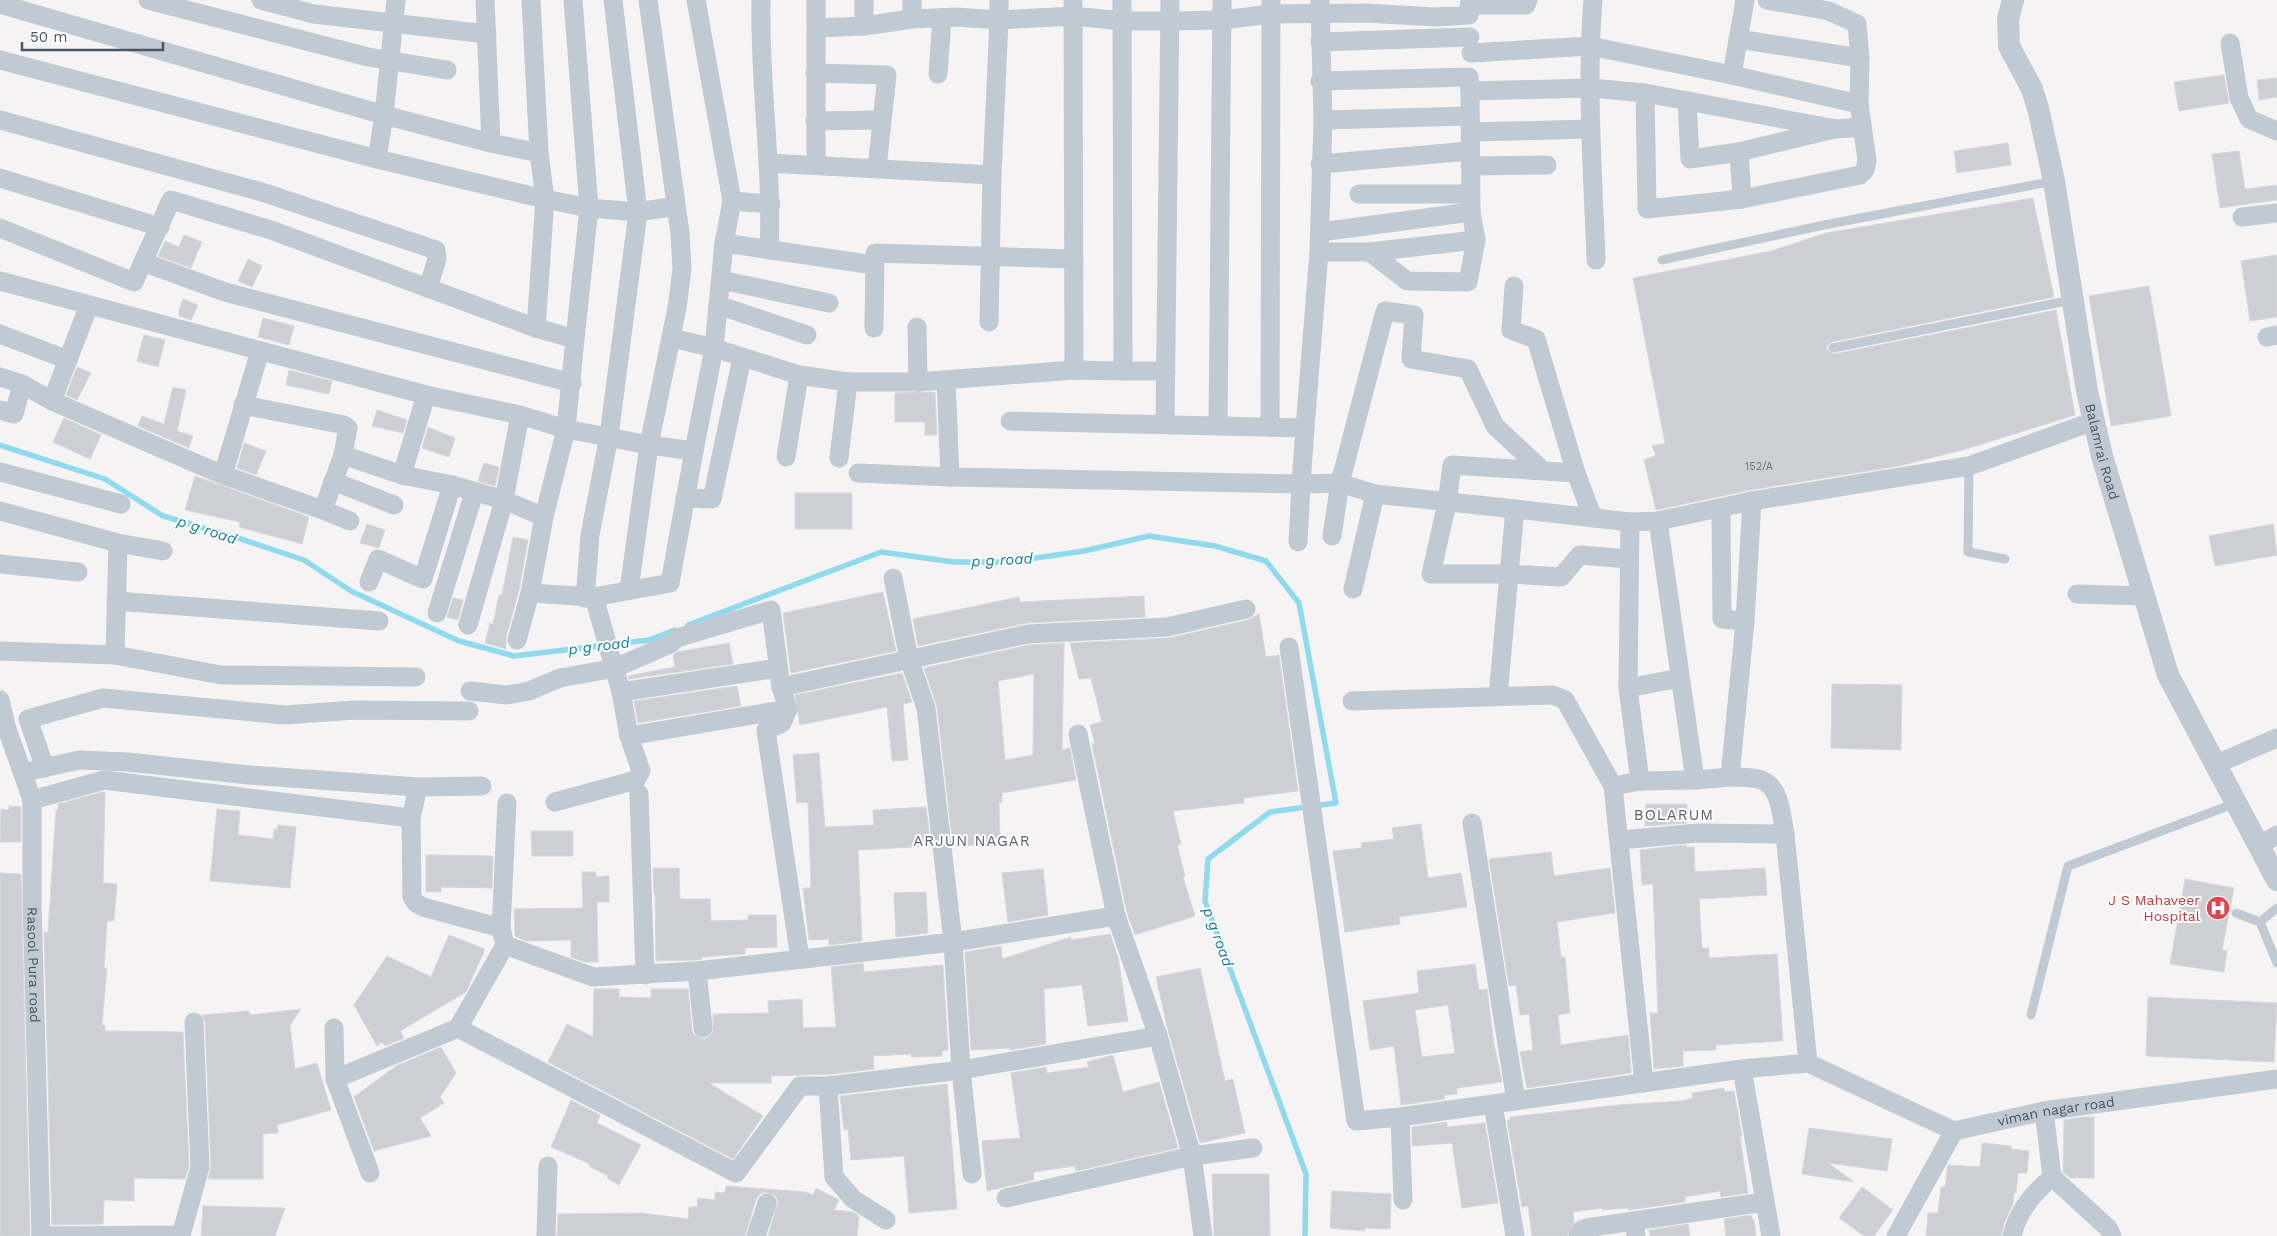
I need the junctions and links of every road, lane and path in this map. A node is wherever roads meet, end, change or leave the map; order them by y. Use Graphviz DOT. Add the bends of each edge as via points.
graph roads {
  1 [pos="148,0"];
  2 [pos="261,0"];
  3 [pos="396,0"];
  4 [pos="485,0"];
  5 [pos="531,0"];
  6 [pos="573,0"];
  7 [pos="613,0"];
  8 [pos="648,0"];
  9 [pos="696,0"];
  10 [pos="761,0"];
  11 [pos="816,0"];
  12 [pos="864,0"];
  13 [pos="912,0"];
  14 [pos="999,0"];
  15 [pos="1122,0"];
  16 [pos="1170,0"];
  17 [pos="1222,0"];
  18 [pos="1528,0"];
  19 [pos="1593,0"];
  20 [pos="1745,0"];
  21 [pos="1767,0"];
  22 [pos="2013,0"];
  23 [pos="1470,3"];
  24 [pos="0,4"];
  25 [pos="1271,7"];
  26 [pos="1320,7"];
  27 [pos="1366,7"];
  28 [pos="1073,8"];
  29 [pos="1413,8"];
  30 [pos="951,12"];
  31 [pos="912,19"];
  32 [pos="999,20"];
  33 [pos="1222,20"];
  34 [pos="1123,21"];
  35 [pos="1170,21"];
  36 [pos="395,24"];
  37 [pos="864,26"];
  38 [pos="816,28"];
  39 [pos="487,34"];
  40 [pos="1738,39"];
  41 [pos="1320,42"];
  42 [pos="2230,43"];
  43 [pos="1471,45"];
  44 [pos="1590,46"];
  45 [pos="1860,58"];
  46 [pos="0,60"];
  47 [pos="390,60"];
  48 [pos="446,70"];
  49 [pos="815,73"];
  50 [pos="938,74"];
  51 [pos="1732,75"];
  52 [pos="1320,82"];
  53 [pos="1590,88"];
  54 [pos="1470,91"];
  55 [pos="1645,93"];
  56 [pos="1687,101"];
  57 [pos="1859,104"];
  58 [pos="384,115"];
  59 [pos="0,120"];
  60 [pos="815,120"];
  61 [pos="881,120"];
  62 [pos="1323,120"];
  63 [pos="1862,127"];
  64 [pos="1591,129"];
  65 [pos="1836,129"];
  66 [pos="2277,130"];
  67 [pos="491,143"];
  68 [pos="1471,150"];
  69 [pos="1739,152"];
  70 [pos="539,153"];
  71 [pos="377,159"];
  72 [pos="768,163"];
  73 [pos="1320,164"];
  74 [pos="816,165"];
  75 [pos="1548,165"];
  76 [pos="876,168"];
  77 [pos="992,175"];
  78 [pos="0,178"];
  79 [pos="2054,181"];
  80 [pos="1359,194"];
  81 [pos="545,199"];
  82 [pos="1742,199"];
  83 [pos="732,201"];
  84 [pos="1470,203"];
  85 [pos="771,204"];
  86 [pos="676,206"];
  87 [pos="589,208"];
  88 [pos="638,212"];
  89 [pos="2277,213"];
  90 [pos="2242,217"];
  91 [pos="160,227"];
  92 [pos="0,228"];
  93 [pos="1320,232"];
  94 [pos="1476,240"];
  95 [pos="724,243"];
  96 [pos="769,250"];
  97 [pos="1319,252"];
  98 [pos="1370,252"];
  99 [pos="991,257"];
  100 [pos="1074,259"];
  101 [pos="1596,260"];
  102 [pos="1662,260"];
  103 [pos="143,262"];
  104 [pos="874,265"];
  105 [pos="721,280"];
  106 [pos="0,282"];
  107 [pos="1514,286"];
  108 [pos="428,288"];
  109 [pos="2072,300"];
  110 [pos="829,303"];
  111 [pos="89,305"];
  112 [pos="718,305"];
  113 [pos="989,322"];
  114 [pos="917,327"];
  115 [pos="536,328"];
  116 [pos="874,328"];
  117 [pos="0,334"];
  118 [pos="807,335"];
  119 [pos="672,338"];
  120 [pos="575,339"];
  121 [pos="714,348"];
  122 [pos="1833,348"];
  123 [pos="260,351"];
  124 [pos="742,358"];
  125 [pos="68,360"];
  126 [pos="1074,370"];
  127 [pos="1123,371"];
  128 [pos="1166,371"];
  129 [pos="799,375"];
  130 [pos="0,377"];
  131 [pos="946,380"];
  132 [pos="848,382"];
  133 [pos="918,382"];
  134 [pos="572,383"];
  135 [pos="22,384"];
  136 [pos="426,394"];
  137 [pos="52,401"];
  138 [pos="243,405"];
  139 [pos="0,410"];
  140 [pos="520,415"];
  141 [pos="1010,421"];
  142 [pos="2094,421"];
  143 [pos="1165,424"];
  144 [pos="1218,426"];
  145 [pos="1270,427"];
  146 [pos="1305,428"];
  147 [pos="566,429"];
  148 [pos="609,436"];
  149 [pos="649,445"];
  150 [pos="694,452"];
  151 [pos="343,455"];
  152 [pos="786,457"];
  153 [pos="839,458"];
  154 [pos="1969,466"];
  155 [pos="1541,469"];
  156 [pos="0,472"];
  157 [pos="1576,472"];
  158 [pos="858,473"];
  159 [pos="223,475"];
  160 [pos="402,476"];
  161 [pos="950,477"];
  162 [pos="333,480"];
  163 [pos="1340,483"];
  164 [pos="1301,484"];
  165 [pos="452,486"];
  166 [pos="474,493"];
  167 [pos="1375,494"];
  168 [pos="685,498"];
  169 [pos="504,500"];
  170 [pos="1752,501"];
  171 [pos="1447,503"];
  172 [pos="121,504"];
  173 [pos="394,505"];
  174 [pos="1721,508"];
  175 [pos="1515,509"];
  176 [pos="323,510"];
  177 [pos="0,511"];
  178 [pos="544,517"];
  179 [pos="1593,518"];
  180 [pos="350,521"];
  181 [pos="1658,521"];
  182 [pos="1630,522"];
  183 [pos="1332,536"];
  184 [pos="1298,542"];
  185 [pos="118,543"];
  186 [pos="163,550"];
  187 [pos="1629,559"];
  188 [pos="2005,559"];
  189 [pos="0,564"];
  190 [pos="78,572"];
  191 [pos="1509,574"];
  192 [pos="893,578"];
  193 [pos="369,582"];
  194 [pos="1354,589"];
  195 [pos="630,590"];
  196 [pos="530,593"];
  197 [pos="2077,594"];
  198 [pos="2144,596"];
  199 [pos="590,597"];
  200 [pos="116,601"];
  201 [pos="1246,609"];
  202 [pos="437,613"];
  203 [pos="379,621"];
  204 [pos="1745,621"];
  205 [pos="468,625"];
  206 [pos="517,640"];
  207 [pos="1289,647"];
  208 [pos="0,651"];
  209 [pos="115,654"];
  210 [pos="909,659"];
  211 [pos="615,666"];
  212 [pos="778,668"];
  213 [pos="416,677"];
  214 [pos="1680,678"];
  215 [pos="781,687"];
  216 [pos="1628,688"];
  217 [pos="470,691"];
  218 [pos="621,692"];
  219 [pos="1498,696"];
  220 [pos="0,700"];
  221 [pos="1352,700"];
  222 [pos="788,709"];
  223 [pos="469,711"];
  224 [pos="1078,734"];
  225 [pos="629,736"];
  226 [pos="2277,738"];
  227 [pos="2214,765"];
  228 [pos="45,768"];
  229 [pos="23,772"];
  230 [pos="1730,777"];
  231 [pos="1695,780"];
  232 [pos="1640,781"];
  233 [pos="482,786"];
  234 [pos="1613,786"];
  235 [pos="418,787"];
  236 [pos="639,794"];
  237 [pos="32,800"];
  238 [pos="556,802"];
  239 [pos="2236,803"];
  240 [pos="507,804"];
  241 [pos="411,818"];
  242 [pos="1472,824"];
  243 [pos="1784,834"];
  244 [pos="1620,840"];
  245 [pos="2268,840"];
  246 [pos="2277,880"];
  247 [pos="2277,908"];
  248 [pos="2236,913"];
  249 [pos="1116,916"];
  250 [pos="2260,922"];
  251 [pos="503,936"];
  252 [pos="953,942"];
  253 [pos="800,960"];
  254 [pos="2277,963"];
  255 [pos="697,971"];
  256 [pos="645,975"];
  257 [pos="2031,1015"];
  258 [pos="194,1022"];
  259 [pos="334,1028"];
  260 [pos="458,1028"];
  261 [pos="703,1028"];
  262 [pos="1158,1036"];
  263 [pos="1808,1063"];
  264 [pos="961,1070"];
  265 [pos="1742,1070"];
  266 [pos="335,1079"];
  267 [pos="2277,1079"];
  268 [pos="1644,1083"];
  269 [pos="828,1086"];
  270 [pos="1516,1101"];
  271 [pos="1493,1104"];
  272 [pos="2044,1111"];
  273 [pos="1400,1117"];
  274 [pos="1954,1131"];
  275 [pos="1253,1148"];
  276 [pos="1192,1156"];
  277 [pos="548,1166"];
  278 [pos="370,1173"];
  279 [pos="972,1174"];
  280 [pos="2052,1177"];
  281 [pos="1006,1198"];
  282 [pos="1403,1200"];
  283 [pos="1764,1202"];
  284 [pos="766,1203"];
  285 [pos="886,1220"];
  286 [pos="1635,1228"];
  287 [pos="41,1236"];
  288 [pos="181,1236"];
  289 [pos="546,1236"];
  290 [pos="756,1236"];
  291 [pos="1202,1236"];
  292 [pos="1515,1236"];
  293 [pos="1578,1236"];
  294 [pos="1771,1236"];
  295 [pos="1896,1236"];
  296 [pos="2012,1236"];
  297 [pos="2112,1236"];
  1 -- 47 [label="street"];
  2 -- 36 [label="street" via="314,14"];
  3 -- 36 [label="street"];
  4 -- 39 [label="street"];
  5 -- 70 [label="street"];
  6 -- 87 [label="street"];
  7 -- 88 [label="street"];
  8 -- 86 [label="street"];
  9 -- 83 [label="street"];
  10 -- 72 [label="street" via="762,82"];
  11 -- 38 [label="street"];
  12 -- 37 [label="street"];
  13 -- 31 [label="street"];
  14 -- 32 [label="street"];
  15 -- 34 [label="street"];
  16 -- 35 [label="street"];
  17 -- 33 [label="street"];
  18 -- 23 [label="street" via="1526,5"];
  19 -- 44 [label="street"];
  20 -- 40 [label="street"];
  21 -- 45 [label="street" via="1829,11 1857,24"];
  22 -- 79 [label="street, Balamrai Road" via="2008,19 2010,46 2032,89"];
  23 -- 29 [label="street" via="1469,15"];
  23 -- 43 [label="street"];
  24 -- 58 [label="street"];
  25 -- 26 [label="street"];
  25 -- 33 [label="street"];
  25 -- 145 [label="street"];
  26 -- 27 [label="street"];
  26 -- 41 [label="street"];
  27 -- 29 [label="street"];
  28 -- 32 [label="street"];
  28 -- 34 [label="street"];
  28 -- 100 [label="street"];
  30 -- 31 [label="street"];
  30 -- 32 [label="street"];
  30 -- 50 [label="street"];
  31 -- 37 [label="street"];
  32 -- 77 [label="street"];
  33 -- 35 [label="street"];
  33 -- 144 [label="street"];
  34 -- 35 [label="street"];
  34 -- 127 [label="street"];
  35 -- 128 [label="street"];
  36 -- 39 [label="street"];
  36 -- 47 [label="street"];
  37 -- 38 [label="street"];
  38 -- 49 [label="street"];
  39 -- 67 [label="street"];
  40 -- 45 [label="street"];
  40 -- 51 [label="street"];
  41 -- 43 [label="street"];
  41 -- 52 [label="street"];
  42 -- 66 [label="street" via="2239,98 2249,119"];
  43 -- 44 [label="street"];
  43 -- 54 [label="street"];
  44 -- 51 [label="street"];
  44 -- 53 [label="street"];
  45 -- 57 [label="street"];
  46 -- 71 [label="street"];
  47 -- 48 [label="street"];
  47 -- 58 [label="street"];
  49 -- 60 [label="street"];
  49 -- 61 [label="street" via="888,76"];
  51 -- 57 [label="street"];
  52 -- 54 [label="street" via="1469,77"];
  52 -- 62 [label="street"];
  53 -- 54 [label="street"];
  53 -- 55 [label="street"];
  53 -- 64 [label="street"];
  54 -- 68 [label="street"];
  55 -- 56 [label="street"];
  55 -- 82 [label="street" via="1647,209"];
  56 -- 65 [label="street"];
  56 -- 69 [label="street" via="1690,159"];
  57 -- 63 [label="street"];
  58 -- 67 [label="street"];
  58 -- 71 [label="street"];
  59 -- 108 [label="street" via="265,193 436,250 437,259"];
  60 -- 61 [label="street"];
  60 -- 74 [label="street"];
  61 -- 76 [label="street"];
  62 -- 68 [label="street" via="1469,116"];
  62 -- 73 [label="street"];
  63 -- 65 [label="street"];
  63 -- 82 [label="street" via="1866,164 1860,175"];
  64 -- 68 [label="street"];
  64 -- 101 [label="street"];
  65 -- 69 [label="street"];
  67 -- 70 [label="street"];
  68 -- 73 [label="street"];
  68 -- 75 [label="street"];
  68 -- 84 [label="street"];
  69 -- 82 [label="street"];
  70 -- 81 [label="street"];
  71 -- 81 [label="street"];
  72 -- 74 [label="street"];
  72 -- 85 [label="street"];
  73 -- 93 [label="street"];
  74 -- 76 [label="street"];
  76 -- 77 [label="street"];
  77 -- 99 [label="street"];
  78 -- 91 [label="street"];
  79 -- 102 [label="lane"];
  79 -- 109 [label="street, Balamrai Road"];
  80 -- 84 [label="street"];
  81 -- 87 [label="street"];
  81 -- 115 [label="street"];
  83 -- 85 [label="street"];
  83 -- 95 [label="street"];
  84 -- 93 [label="street"];
  84 -- 94 [label="street"];
  85 -- 96 [label="street"];
  86 -- 88 [label="street"];
  86 -- 119 [label="street" via="682,269"];
  87 -- 88 [label="street"];
  87 -- 120 [label="street"];
  88 -- 148 [label="street"];
  89 -- 90 [label="street"];
  91 -- 103 [label="street"];
  91 -- 108 [label="street" via="171,200 271,230"];
  92 -- 103 [label="street" via="134,282"];
  93 -- 97 [label="street"];
  94 -- 98 [label="street"];
  94 -- 98 [label="street" via="1468,282 1407,281"];
  95 -- 96 [label="street"];
  95 -- 105 [label="street"];
  96 -- 104 [label="street"];
  97 -- 98 [label="street"];
  97 -- 146 [label="street"];
  99 -- 100 [label="street"];
  99 -- 104 [label="street" via="875,253"];
  99 -- 113 [label="street"];
  100 -- 126 [label="street"];
  103 -- 134 [label="street" via="226,292"];
  104 -- 116 [label="street"];
  105 -- 110 [label="street"];
  105 -- 112 [label="street"];
  106 -- 111 [label="street"];
  107 -- 157 [label="street" via="1511,330 1536,339"];
  108 -- 115 [label="street"];
  109 -- 122 [label="lane"];
  109 -- 142 [label="street, Balamrai Road"];
  111 -- 123 [label="street"];
  111 -- 125 [label="street"];
  112 -- 118 [label="street"];
  112 -- 121 [label="street"];
  114 -- 133 [label="street"];
  115 -- 120 [label="street"];
  117 -- 125 [label="street"];
  119 -- 121 [label="street"];
  119 -- 149 [label="street"];
  120 -- 134 [label="street"];
  121 -- 124 [label="street"];
  121 -- 150 [label="street"];
  123 -- 136 [label="street"];
  123 -- 138 [label="street"];
  124 -- 129 [label="street"];
  124 -- 168 [label="street" via="712,499"];
  125 -- 137 [label="street"];
  126 -- 127 [label="street"];
  126 -- 131 [label="street"];
  127 -- 128 [label="street"];
  128 -- 143 [label="street"];
  129 -- 132 [label="street"];
  129 -- 152 [label="street"];
  130 -- 135 [label="street"];
  131 -- 133 [label="street"];
  131 -- 161 [label="street"];
  132 -- 133 [label="street"];
  132 -- 153 [label="street"];
  134 -- 147 [label="street"];
  135 -- 137 [label="street"];
  135 -- 139 [label="street" via="14,414"];
  136 -- 140 [label="street"];
  136 -- 160 [label="street"];
  137 -- 159 [label="street"];
  138 -- 151 [label="street" via="344,425 348,433"];
  138 -- 159 [label="street"];
  140 -- 147 [label="street"];
  140 -- 169 [label="street"];
  141 -- 143 [label="street"];
  142 -- 154 [label="street"];
  142 -- 198 [label="street, Balamrai Road"];
  143 -- 144 [label="street"];
  144 -- 145 [label="street"];
  145 -- 146 [label="street"];
  146 -- 164 [label="street"];
  147 -- 148 [label="street"];
  147 -- 178 [label="street"];
  148 -- 149 [label="street"];
  148 -- 199 [label="street" via="590,535"];
  149 -- 150 [label="street"];
  149 -- 195 [label="street"];
  150 -- 168 [label="street"];
  151 -- 160 [label="street"];
  151 -- 162 [label="street"];
  154 -- 170 [label="street"];
  154 -- 188 [label="lane" via="1968,552"];
  155 -- 157 [label="street"];
  155 -- 163 [label="street" via="1494,426 1468,369 1411,358 1414,315 1385,311"];
  155 -- 171 [label="street" via="1452,465"];
  156 -- 172 [label="street"];
  157 -- 179 [label="street"];
  158 -- 161 [label="street"];
  159 -- 176 [label="street"];
  160 -- 165 [label="street"];
  161 -- 164 [label="street"];
  162 -- 173 [label="street"];
  162 -- 176 [label="street"];
  163 -- 164 [label="street"];
  163 -- 167 [label="street"];
  163 -- 183 [label="street"];
  164 -- 184 [label="street"];
  165 -- 166 [label="street"];
  165 -- 193 [label="street" via="423,578 378,559"];
  166 -- 169 [label="street"];
  166 -- 202 [label="street"];
  167 -- 171 [label="street"];
  167 -- 194 [label="street"];
  168 -- 195 [label="street" via="670,583"];
  169 -- 178 [label="street"];
  169 -- 205 [label="street"];
  170 -- 174 [label="street"];
  170 -- 204 [label="street"];
  171 -- 175 [label="street"];
  171 -- 191 [label="street" via="1431,574"];
  174 -- 181 [label="street"];
  174 -- 204 [label="street" via="1722,619"];
  175 -- 179 [label="street"];
  175 -- 191 [label="street"];
  176 -- 180 [label="street"];
  177 -- 185 [label="street"];
  178 -- 196 [label="street"];
  179 -- 182 [label="street"];
  181 -- 182 [label="street"];
  181 -- 214 [label="street"];
  182 -- 187 [label="street"];
  185 -- 186 [label="street"];
  185 -- 200 [label="street"];
  187 -- 191 [label="street" via="1580,555 1561,577"];
  187 -- 216 [label="street"];
  189 -- 190 [label="street"];
  191 -- 219 [label="street"];
  192 -- 210 [label="street"];
  195 -- 199 [label="street"];
  196 -- 199 [label="street"];
  196 -- 206 [label="street"];
  197 -- 198 [label="street"];
  198 -- 227 [label="street, Balamrai Road" via="2168,675"];
  199 -- 211 [label="street" via="602,622"];
  200 -- 203 [label="street"];
  200 -- 209 [label="street"];
  201 -- 210 [label="street" via="1167,626 1028,634"];
  204 -- 230 [label="street"];
  207 -- 273 [label="street" via="1356,1121"];
  208 -- 209 [label="street"];
  209 -- 213 [label="street" via="221,676"];
  210 -- 215 [label="street"];
  210 -- 252 [label="street" via="926,708"];
  211 -- 212 [label="street" via="670,644 677,638 771,610"];
  211 -- 217 [label="street" via="560,678 529,691 508,695"];
  211 -- 218 [label="street"];
  212 -- 215 [label="street"];
  212 -- 218 [label="street"];
  214 -- 216 [label="street"];
  214 -- 231 [label="street"];
  215 -- 222 [label="street"];
  216 -- 232 [label="street"];
  218 -- 225 [label="street"];
  219 -- 221 [label="street"];
  219 -- 234 [label="street" via="1553,695 1566,700"];
  220 -- 229 [label="street, Rasool Pura road"];
  222 -- 225 [label="street"];
  222 -- 253 [label="street" via="782,723 766,730"];
  223 -- 228 [label="street" via="354,710 285,715 103,698 28,719"];
  224 -- 249 [label="street"];
  225 -- 238 [label="street" via="641,771 636,780"];
  226 -- 227 [label="street"];
  227 -- 239 [label="street, Balamrai Road"];
  228 -- 229 [label="street"];
  228 -- 235 [label="street" via="79,760 128,762"];
  229 -- 237 [label="street, Rasool Pura road"];
  230 -- 231 [label="street"];
  230 -- 243 [label="street" via="1759,779 1770,785 1778,798"];
  231 -- 232 [label="street"];
  232 -- 234 [label="street"];
  233 -- 235 [label="street"];
  234 -- 244 [label="street"];
  235 -- 241 [label="street"];
  236 -- 256 [label="street"];
  237 -- 241 [label="street" via="104,780"];
  237 -- 287 [label="street, Rasool Pura road"];
  239 -- 245 [label="street, Balamrai Road"];
  239 -- 257 [label="lane" via="2068,866"];
  240 -- 251 [label="street"];
  241 -- 251 [label="street" via="412,897 416,903"];
  242 -- 270 [label="street"];
  243 -- 244 [label="street" via="1698,833"];
  243 -- 263 [label="street"];
  244 -- 268 [label="street"];
  245 -- 246 [label="street, Balamrai Road"];
  247 -- 250 [label="lane"];
  248 -- 250 [label="lane"];
  249 -- 252 [label="street"];
  249 -- 262 [label="street"];
  250 -- 254 [label="lane"];
  251 -- 256 [label="street" via="593,977"];
  251 -- 260 [label="street"];
  252 -- 253 [label="street"];
  252 -- 264 [label="street"];
  253 -- 255 [label="street"];
  255 -- 256 [label="street"];
  255 -- 261 [label="street"];
  258 -- 288 [label="street" via="200,1167"];
  259 -- 266 [label="street"];
  260 -- 266 [label="street"];
  260 -- 269 [label="street" via="736,1173 800,1086"];
  262 -- 264 [label="street"];
  262 -- 276 [label="street"];
  263 -- 265 [label="street"];
  263 -- 274 [label="street"];
  264 -- 269 [label="street"];
  264 -- 279 [label="street"];
  265 -- 268 [label="street"];
  265 -- 283 [label="street"];
  266 -- 278 [label="street"];
  267 -- 272 [label="street, viman nagar road"];
  268 -- 270 [label="street"];
  269 -- 285 [label="street" via="834,1177 852,1200"];
  270 -- 271 [label="street"];
  271 -- 273 [label="street"];
  271 -- 292 [label="street"];
  272 -- 274 [label="street, viman nagar road"];
  272 -- 280 [label="street"];
  273 -- 282 [label="street"];
  274 -- 295 [label="street"];
  275 -- 276 [label="street"];
  276 -- 281 [label="street"];
  276 -- 291 [label="street"];
  277 -- 289 [label="street"];
  280 -- 296 [label="street" via="2020,1211"];
  280 -- 297 [label="street" via="2108,1228"];
  283 -- 286 [label="street"];
  283 -- 294 [label="street"];
  284 -- 290 [label="street"];
  286 -- 293 [label="street" via="1586,1228"];
  287 -- 288 [label="street"];
}
